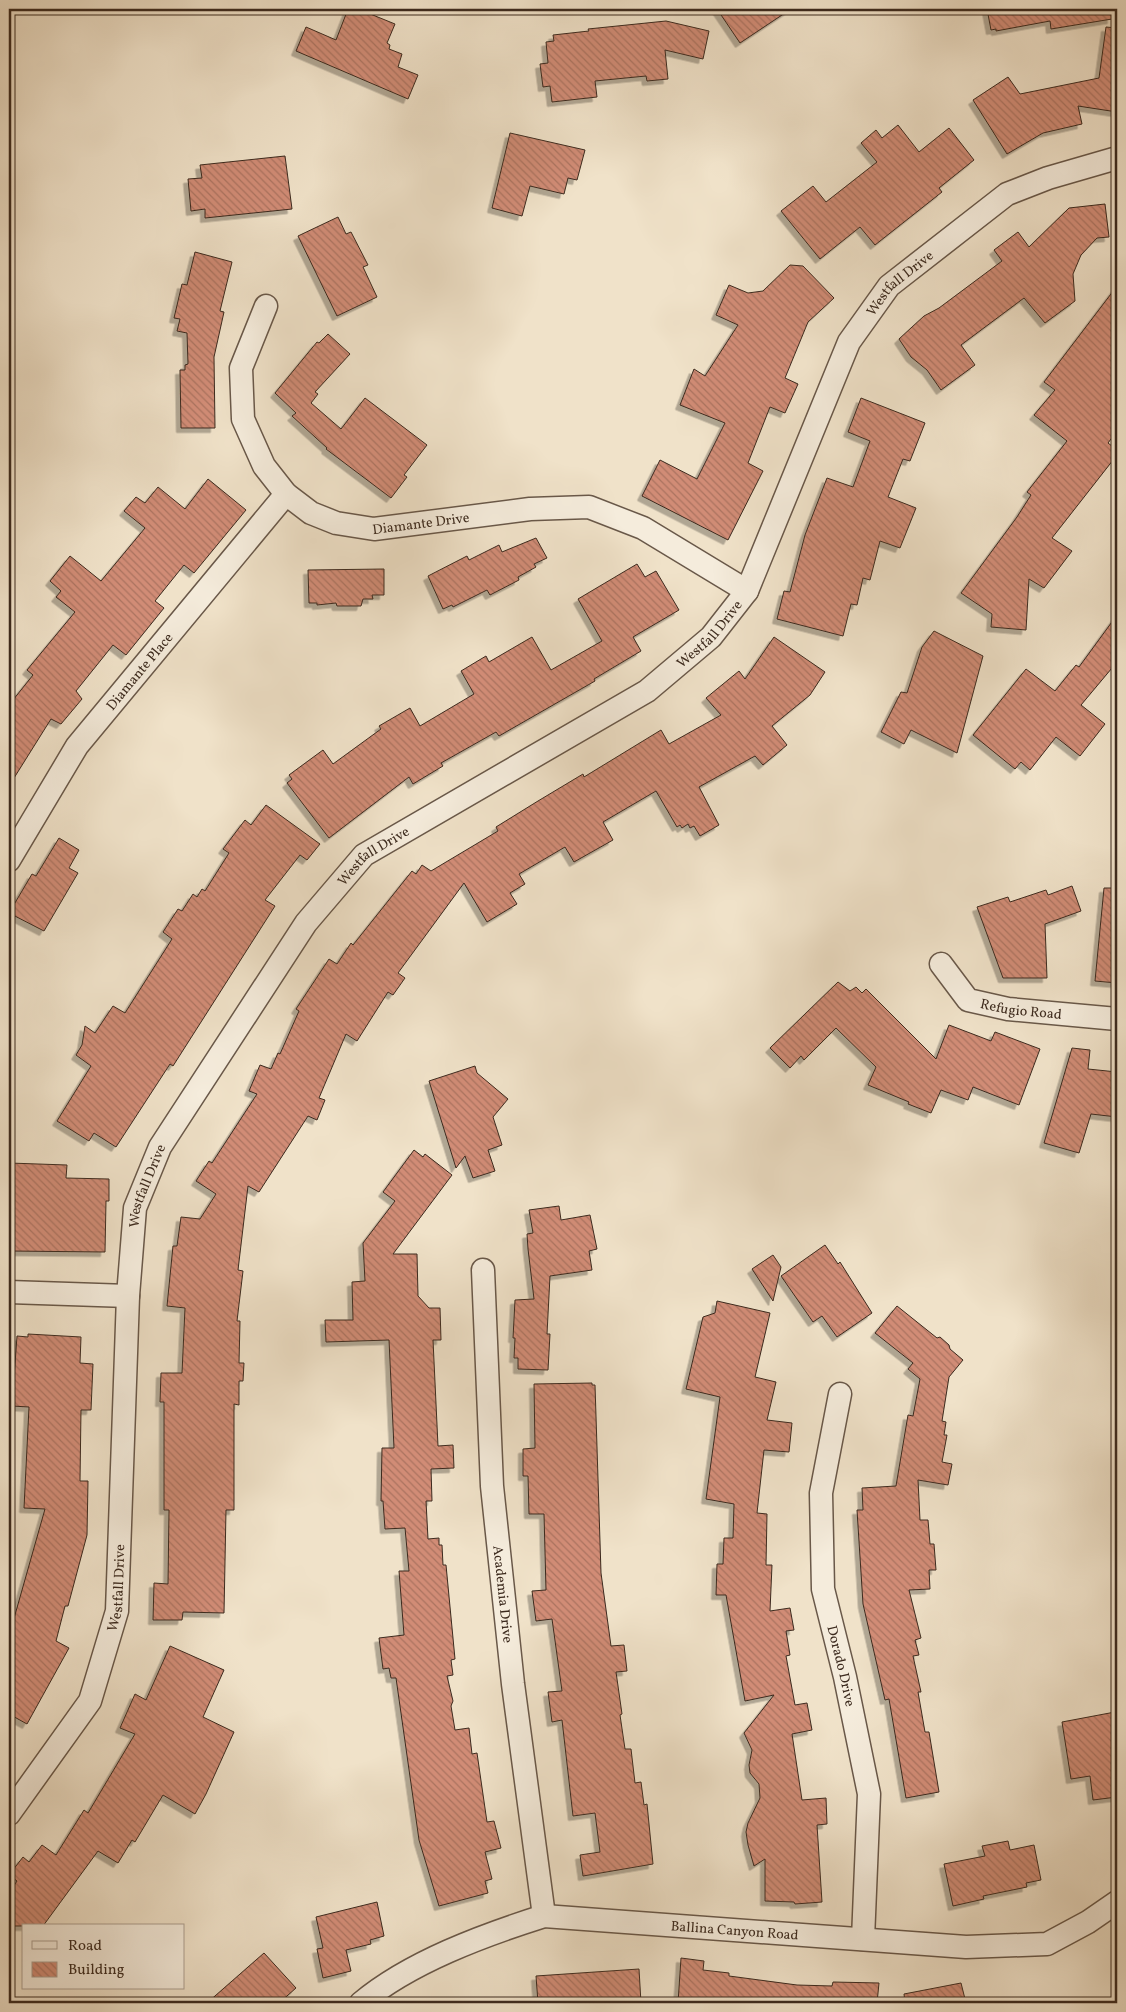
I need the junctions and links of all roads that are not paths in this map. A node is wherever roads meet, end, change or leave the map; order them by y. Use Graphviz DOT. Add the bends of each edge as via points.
graph roads {
  1 [pos="1117,158"];
  2 [pos="266,306"];
  3 [pos="286,494"];
  4 [pos="747,591"];
  5 [pos="9,860"];
  6 [pos="941,964"];
  7 [pos="1117,1019"];
  8 [pos="483,1270"];
  9 [pos="9,1292"];
  10 [pos="128,1296"];
  11 [pos="840,1394"];
  12 [pos="9,1814"];
  13 [pos="1117,1902"];
  14 [pos="544,1916"];
  15 [pos="863,1939"];
  16 [pos="361,2003"];
  1 -- 4 [label="street, Westfall Drive" via="1007,194 889,286 849,342"];
  2 -- 3 [label="street, Diamante Drive" via="241,368 244,419 264,466"];
  3 -- 4 [label="street, Diamante Drive" via="311,513 336,523 374,529 530,509 589,507 643,528"];
  3 -- 5 [label="street, Diamante Place" via="77,746"];
  4 -- 10 [label="street, Westfall Drive" via="711,637 647,692 364,855 306,923 160,1147 135,1208"];
  6 -- 7 [label="street, Refugio Road" via="968,1000 1008,1009"];
  8 -- 14 [label="street, Academia Drive" via="492,1486 513,1684"];
  9 -- 10 [label="street"];
  10 -- 12 [label="street, Westfall Drive" via="117,1611 90,1701"];
  11 -- 15 [label="street, Dorado Drive" via="821,1493 823,1589 869,1794"];
  13 -- 15 [label="street, Ballina Canyon Road" via="1047,1944 966,1947"];
  14 -- 15 [label="street, Ballina Canyon Road"];
  14 -- 16 [label="street, Ballina Canyon Road" via="486,1935 426,1962"];
}
